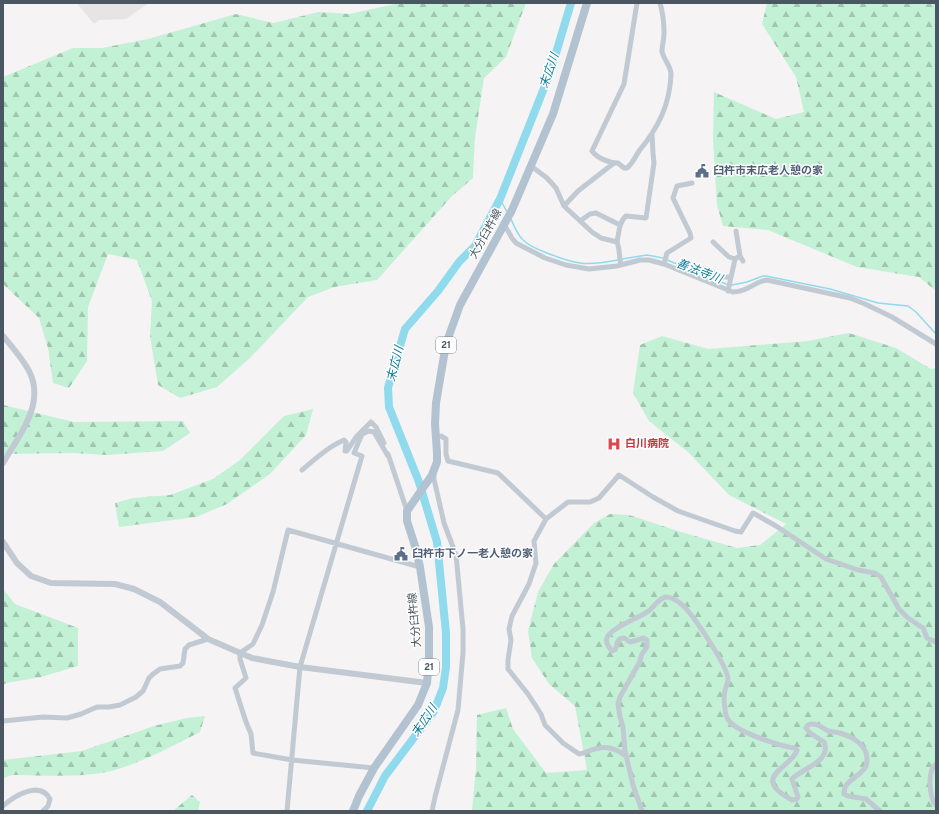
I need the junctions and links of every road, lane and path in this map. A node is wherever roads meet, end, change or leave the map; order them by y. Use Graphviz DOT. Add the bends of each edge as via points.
graph roads {
  1 [pos="587,3"];
  2 [pos="637,3"];
  3 [pos="660,3"];
  4 [pos="652,134"];
  5 [pos="614,163"];
  6 [pos="531,166"];
  7 [pos="692,183"];
  8 [pos="564,206"];
  9 [pos="580,221"];
  10 [pos="505,223"];
  11 [pos="620,225"];
  12 [pos="736,232"];
  13 [pos="617,242"];
  14 [pos="713,242"];
  15 [pos="739,258"];
  16 [pos="664,263"];
  17 [pos="621,264"];
  18 [pos="704,269"];
  19 [pos="730,278"];
  20 [pos="728,289"];
  21 [pos="3,336"];
  22 [pos="936,344"];
  23 [pos="436,436"];
  24 [pos="388,456"];
  25 [pos="3,463"];
  26 [pos="302,470"];
  27 [pos="432,475"];
  28 [pos="408,508"];
  29 [pos="546,519"];
  30 [pos="3,542"];
  31 [pos="336,543"];
  32 [pos="420,567"];
  33 [pos="208,638"];
  34 [pos="936,642"];
  35 [pos="240,653"];
  36 [pos="300,666"];
  37 [pos="427,683"];
  38 [pos="3,721"];
  39 [pos="626,756"];
  40 [pos="292,760"];
  41 [pos="936,764"];
  42 [pos="374,768"];
  43 [pos="936,805"];
  44 [pos="3,806"];
  45 [pos="43,811"];
  46 [pos="287,811"];
  47 [pos="353,811"];
  48 [pos="432,811"];
  49 [pos="642,811"];
  50 [pos="880,811"];
  1 -- 6 [label="main road, 大分臼杵線 / 21" via="553,114"];
  2 -- 5 [label="street" via="624,84 592,151"];
  3 -- 4 [label="street" via="663,15 663,53 671,72 667,103 662,119"];
  4 -- 5 [label="street" via="630,166 624,168"];
  4 -- 11 [label="street" via="654,163 646,218 626,216"];
  5 -- 8 [label="street" via="578,191"];
  6 -- 8 [label="street" via="556,188"];
  6 -- 10 [label="main road, 大分臼杵線 / 21"];
  7 -- 16 [label="street" via="677,186 673,198 691,238 672,249 666,255"];
  8 -- 9 [label="street"];
  9 -- 11 [label="street" via="596,213"];
  9 -- 13 [label="street" via="597,236"];
  10 -- 17 [label="street" via="516,243 545,258 583,269"];
  10 -- 23 [label="main road, 大分臼杵線 / 21" via="460,304 446,344 438,384"];
  11 -- 13 [label="street"];
  12 -- 15 [label="street"];
  13 -- 17 [label="street"];
  14 -- 15 [label="street" via="729,258"];
  15 -- 19 [label="street"];
  16 -- 17 [label="street" via="646,260"];
  16 -- 20 [label="street"];
  18 -- 19 [label="street"];
  19 -- 20 [label="street"];
  20 -- 22 [label="street" via="733,292 744,291 767,280 850,298 892,317"];
  21 -- 25 [label="street" via="30,372 34,399 34,406 25,426"];
  23 -- 27 [label="main road, 大分臼杵線 / 21" via="437,457"];
  23 -- 29 [label="street" via="446,439 448,462 498,473"];
  24 -- 26 [label="street" via="380,434 371,422 347,451 346,442 339,442"];
  24 -- 28 [label="street"];
  24 -- 31 [label="street" via="374,432 362,434 354,453 362,456"];
  27 -- 28 [label="main road, 21"];
  27 -- 48 [label="street" via="444,523 456,555 463,653 458,710"];
  28 -- 32 [label="main road, 大分臼杵線 / 21" via="407,521"];
  29 -- 34 [label="street" via="568,502 590,502 598,498 619,475 678,510 736,531 741,532 753,513 826,559 881,577 899,609 923,628 927,638"];
  29 -- 39 [label="street" via="534,541 536,563 529,584 512,616 509,629 511,640 508,669 528,694 545,725 563,743 580,754 607,747"];
  30 -- 33 [label="street" via="16,563 31,576 51,583 115,584 134,589 160,602"];
  31 -- 32 [label="street"];
  31 -- 35 [label="street" via="288,530 262,625 253,644"];
  31 -- 36 [label="street"];
  32 -- 37 [label="main road, 大分臼杵線 / 21" via="430,627"];
  33 -- 35 [label="street"];
  33 -- 38 [label="street" via="189,645 185,649 183,663 180,666 157,671 149,678 143,691 120,705 97,708 67,718 43,717"];
  35 -- 36 [label="street" via="252,658"];
  35 -- 40 [label="street" via="246,678 235,688 251,734 253,753"];
  36 -- 37 [label="street"];
  36 -- 40 [label="street"];
  37 -- 42 [label="main road, 大分臼杵線 / 21" via="418,705"];
  39 -- 49 [label="street"];
  39 -- 50 [label="street" via="618,704 647,647 647,640 644,638 630,642 621,638 612,651 607,638 617,628 648,612 661,599 672,598 689,612 724,668 728,680 724,694 725,708 731,723 770,743 797,750 774,776 773,782 777,789 792,800 797,799 792,779 818,761 825,751 824,742 806,728 810,724 816,724 855,739 866,752 866,766 846,785 844,794 866,799"];
  40 -- 42 [label="street"];
  40 -- 46 [label="street"];
  41 -- 43 [label="street" via="932,769 931,782"];
  42 -- 47 [label="main road, 大分臼杵線 / 21"];
  44 -- 45 [label="street" via="24,792 37,790 45,792 50,799"];
}
